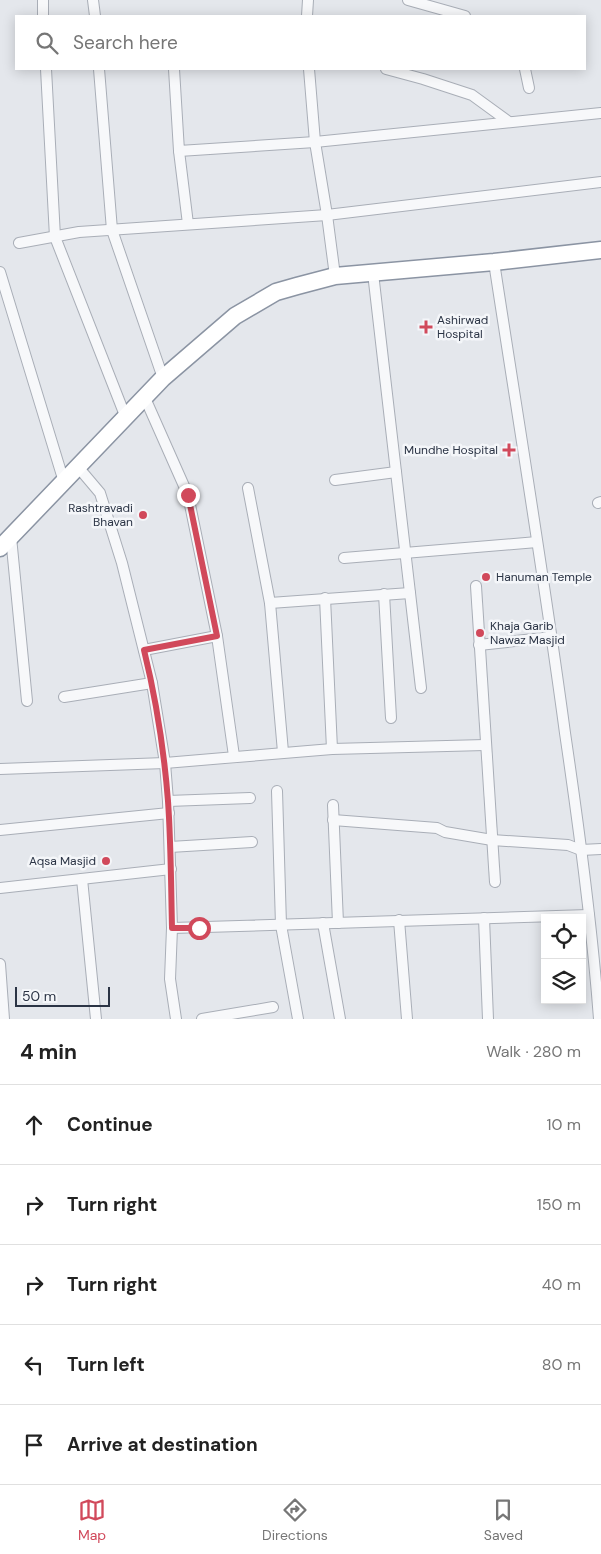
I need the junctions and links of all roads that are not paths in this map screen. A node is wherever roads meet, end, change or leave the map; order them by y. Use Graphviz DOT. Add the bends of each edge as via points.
graph roads {
  1 [pos="43,0"];
  2 [pos="93,0"];
  3 [pos="308,0"];
  4 [pos="408,0"];
  5 [pos="43,15"];
  6 [pos="95,15"];
  7 [pos="307,15"];
  8 [pos="461,15"];
  9 [pos="46,70"];
  10 [pos="100,70"];
  11 [pos="174,70"];
  12 [pos="309,70"];
  13 [pos="390,70"];
  14 [pos="525,70"];
  15 [pos="529,88"];
  16 [pos="601,113"];
  17 [pos="509,122"];
  18 [pos="315,142"];
  19 [pos="178,151"];
  20 [pos="601,182"];
  21 [pos="327,215"];
  22 [pos="188,224"];
  23 [pos="112,230"];
  24 [pos="55,237"];
  25 [pos="19,243"];
  26 [pos="601,250"];
  27 [pos="494,262"];
  28 [pos="0,272"];
  29 [pos="373,273"];
  30 [pos="335,276"];
  31 [pos="163,378"];
  32 [pos="145,398"];
  33 [pos="126,418"];
  34 [pos="78,467"];
  35 [pos="396,472"];
  36 [pos="335,480"];
  37 [pos="64,482"];
  38 [pos="248,488"];
  39 [pos="5,542"];
  40 [pos="537,542"];
  41 [pos="405,552"];
  42 [pos="344,558"];
  43 [pos="476,586"];
  44 [pos="410,593"];
  45 [pos="384,594"];
  46 [pos="325,598"];
  47 [pos="270,603"];
  48 [pos="217,636"];
  49 [pos="552,636"];
  50 [pos="479,645"];
  51 [pos="144,650"];
  52 [pos="152,684"];
  53 [pos="421,688"];
  54 [pos="64,697"];
  55 [pos="27,701"];
  56 [pos="391,718"];
  57 [pos="485,745"];
  58 [pos="332,749"];
  59 [pos="283,752"];
  60 [pos="234,756"];
  61 [pos="165,762"];
  62 [pos="0,768"];
  63 [pos="277,791"];
  64 [pos="250,798"];
  65 [pos="168,801"];
  66 [pos="333,805"];
  67 [pos="169,813"];
  68 [pos="334,820"];
  69 [pos="0,830"];
  70 [pos="492,840"];
  71 [pos="252,842"];
  72 [pos="170,847"];
  73 [pos="601,849"];
  74 [pos="581,850"];
  75 [pos="170,869"];
  76 [pos="82,879"];
  77 [pos="495,882"];
  78 [pos="0,888"];
  79 [pos="589,915"];
  80 [pos="484,918"];
  81 [pos="400,920"];
  82 [pos="323,923"];
  83 [pos="338,923"];
  84 [pos="282,925"];
  85 [pos="172,928"];
  86 [pos="0,964"];
  87 [pos="598,987"];
  88 [pos="273,1007"];
  89 [pos="4,1019"];
  90 [pos="96,1019"];
  91 [pos="176,1019"];
  92 [pos="202,1019"];
  93 [pos="298,1019"];
  94 [pos="340,1019"];
  95 [pos="407,1019"];
  96 [pos="488,1019"];
  97 [pos="599,1019"];
  1 -- 5 [label="street"];
  2 -- 6 [label="street"];
  3 -- 7 [label="street"];
  4 -- 8 [label="street"];
  9 -- 24 [label="street"];
  10 -- 23 [label="street"];
  11 -- 19 [label="street"];
  12 -- 18 [label="street"];
  13 -- 17 [label="street" via="472,95"];
  14 -- 15 [label="street"];
  16 -- 17 [label="street"];
  17 -- 18 [label="street"];
  18 -- 19 [label="street"];
  18 -- 21 [label="street"];
  19 -- 22 [label="street"];
  20 -- 21 [label="street"];
  21 -- 22 [label="street"];
  21 -- 30 [label="street"];
  22 -- 23 [label="street"];
  23 -- 24 [label="street"];
  23 -- 31 [label="street"];
  24 -- 25 [label="street"];
  24 -- 33 [label="street"];
  26 -- 27 [label="highway"];
  27 -- 29 [label="highway"];
  27 -- 40 [label="street"];
  28 -- 37 [label="street"];
  29 -- 30 [label="highway"];
  29 -- 35 [label="street"];
  30 -- 31 [label="highway" via="276,292 241,312"];
  31 -- 32 [label="highway"];
  32 -- 33 [label="highway"];
  32 -- 48 [label="street" via="188,495"];
  33 -- 34 [label="highway"];
  34 -- 37 [label="highway"];
  34 -- 51 [label="street" via="100,493"];
  35 -- 36 [label="street"];
  35 -- 41 [label="street"];
  37 -- 39 [label="highway"];
  38 -- 47 [label="street"];
  39 -- 55 [label="street"];
  40 -- 41 [label="street"];
  40 -- 49 [label="street"];
  41 -- 42 [label="street"];
  41 -- 44 [label="street"];
  43 -- 50 [label="street"];
  44 -- 45 [label="street"];
  44 -- 53 [label="street"];
  45 -- 46 [label="street"];
  45 -- 56 [label="street"];
  46 -- 47 [label="street"];
  46 -- 58 [label="street"];
  47 -- 59 [label="street"];
  48 -- 51 [label="street"];
  48 -- 60 [label="street"];
  49 -- 50 [label="street"];
  49 -- 74 [label="street"];
  50 -- 57 [label="street"];
  51 -- 52 [label="street"];
  52 -- 54 [label="street"];
  52 -- 61 [label="street"];
  57 -- 58 [label="street"];
  57 -- 70 [label="street"];
  58 -- 59 [label="street"];
  59 -- 60 [label="street"];
  60 -- 61 [label="street"];
  61 -- 62 [label="street"];
  61 -- 65 [label="street"];
  63 -- 84 [label="street"];
  64 -- 65 [label="street"];
  65 -- 67 [label="street"];
  66 -- 68 [label="street"];
  67 -- 69 [label="street"];
  67 -- 72 [label="street"];
  68 -- 70 [label="street" via="437,828"];
  68 -- 83 [label="street"];
  70 -- 74 [label="street" via="568,845"];
  70 -- 77 [label="street"];
  71 -- 72 [label="street"];
  72 -- 75 [label="street"];
  73 -- 74 [label="street"];
  74 -- 79 [label="street"];
  75 -- 76 [label="street"];
  75 -- 85 [label="street"];
  76 -- 78 [label="street"];
  76 -- 90 [label="street"];
  79 -- 80 [label="street"];
  79 -- 87 [label="street"];
  80 -- 81 [label="street"];
  80 -- 96 [label="street"];
  81 -- 83 [label="street"];
  81 -- 95 [label="street"];
  82 -- 83 [label="street"];
  82 -- 84 [label="street"];
  82 -- 94 [label="street"];
  84 -- 85 [label="street"];
  84 -- 93 [label="street"];
  85 -- 91 [label="street" via="170,979"];
  86 -- 89 [label="street"];
  87 -- 97 [label="street"];
  88 -- 92 [label="street"];
}
